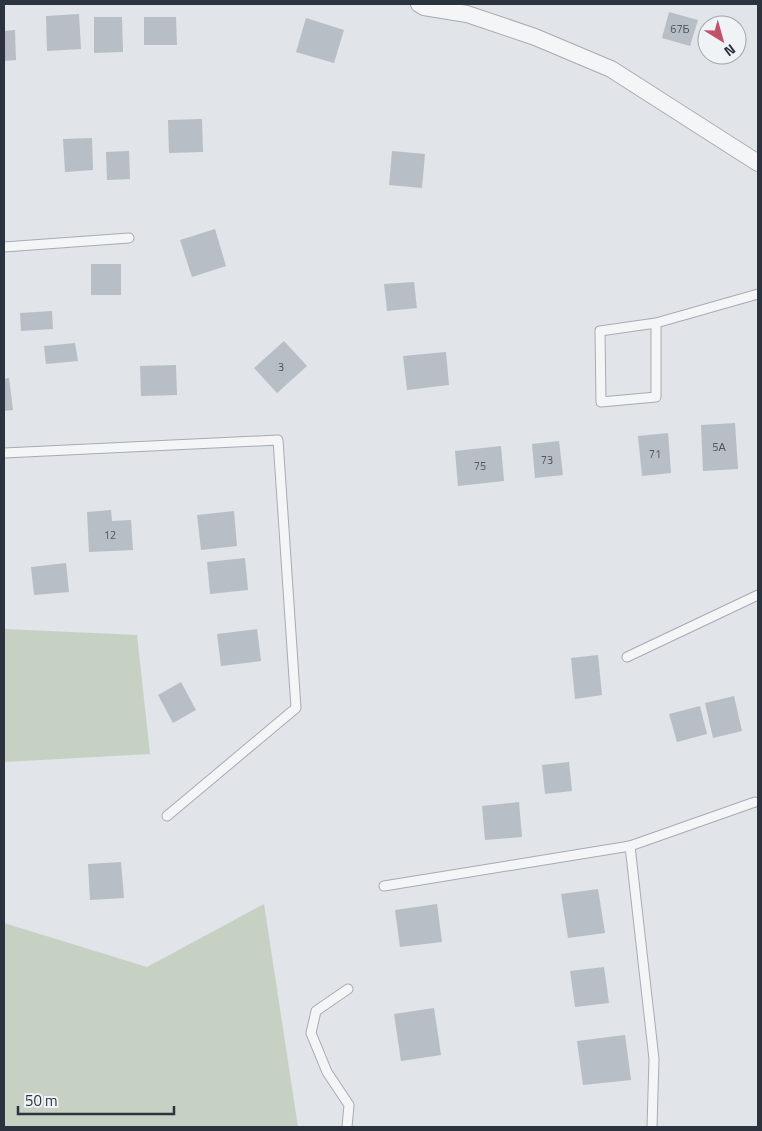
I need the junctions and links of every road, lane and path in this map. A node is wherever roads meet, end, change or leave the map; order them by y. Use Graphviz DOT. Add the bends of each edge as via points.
graph roads {
  1 [pos="419,4"];
  2 [pos="758,163"];
  3 [pos="129,238"];
  4 [pos="4,247"];
  5 [pos="758,294"];
  6 [pos="656,323"];
  7 [pos="4,453"];
  8 [pos="758,595"];
  9 [pos="627,657"];
  10 [pos="754,802"];
  11 [pos="167,816"];
  12 [pos="630,846"];
  13 [pos="384,886"];
  14 [pos="348,989"];
  15 [pos="347,1127"];
  16 [pos="652,1127"];
  1 -- 2 [label="street" via="467,14 535,37 611,69"];
  3 -- 4 [label="lane"];
  5 -- 6 [label="lane"];
  6 -- 6 [label="lane" via="600,331 600,402 656,397"];
  7 -- 11 [label="lane" via="278,440 296,708"];
  8 -- 9 [label="lane"];
  10 -- 12 [label="lane"];
  12 -- 13 [label="lane"];
  12 -- 16 [label="lane" via="654,1058"];
  14 -- 15 [label="lane" via="316,1011 311,1034 327,1072 349,1105"];
}
